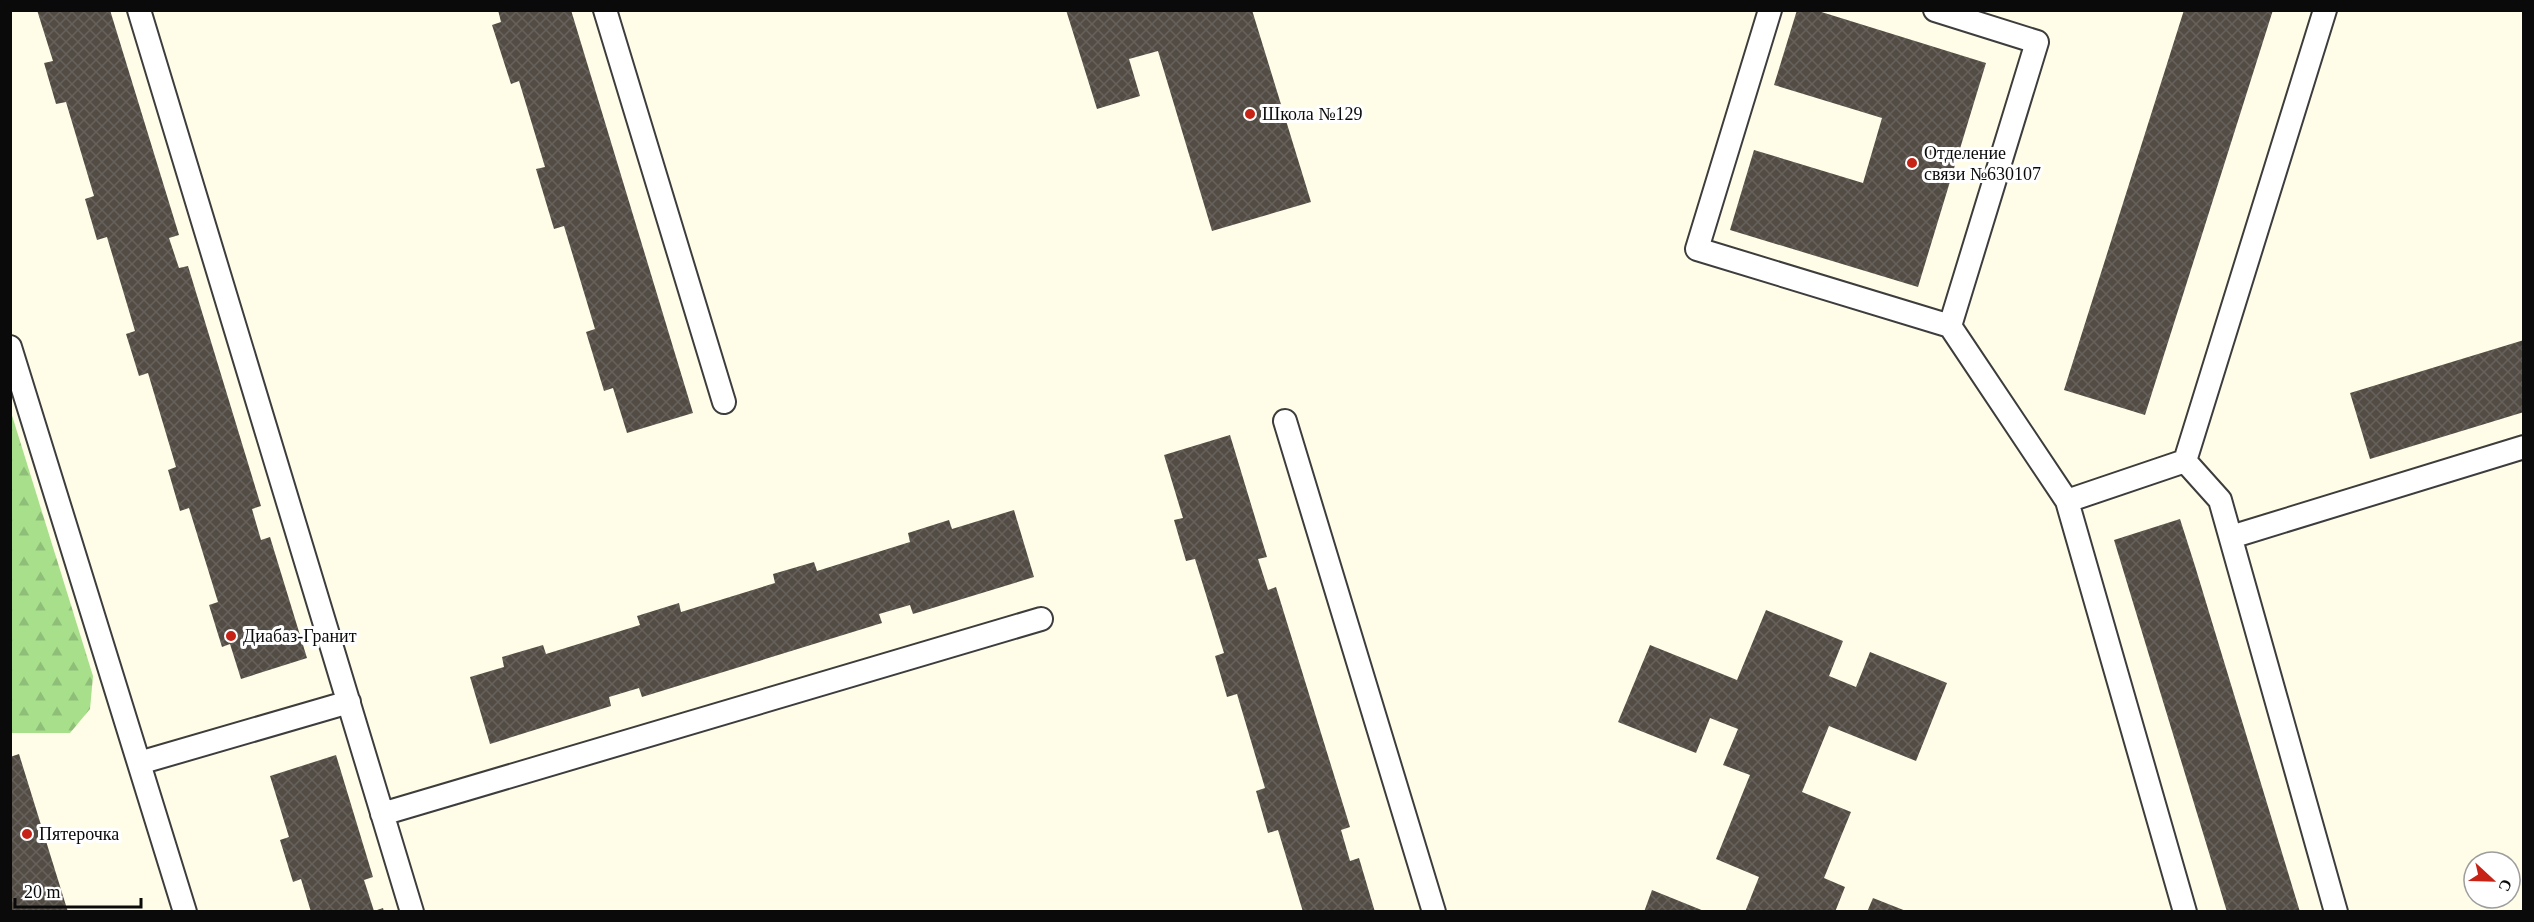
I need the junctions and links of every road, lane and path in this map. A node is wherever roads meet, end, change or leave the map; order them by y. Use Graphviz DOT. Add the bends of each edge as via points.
graph roads {
  1 [pos="139,10"];
  2 [pos="605,10"];
  3 [pos="1770,10"];
  4 [pos="1935,10"];
  5 [pos="2325,10"];
  6 [pos="1950,326"];
  7 [pos="10,348"];
  8 [pos="724,402"];
  9 [pos="1286,421"];
  10 [pos="2523,447"];
  11 [pos="2185,461"];
  12 [pos="2067,501"];
  13 [pos="2231,537"];
  14 [pos="1041,619"];
  15 [pos="349,702"];
  16 [pos="139,763"];
  17 [pos="382,814"];
  18 [pos="185,912"];
  19 [pos="412,912"];
  20 [pos="1434,912"];
  21 [pos="2185,912"];
  22 [pos="2336,912"];
  1 -- 15 [label="lane"];
  2 -- 8 [label="lane"];
  3 -- 6 [label="lane" via="1697,249"];
  4 -- 6 [label="lane" via="2037,42"];
  5 -- 11 [label="lane"];
  6 -- 12 [label="lane"];
  7 -- 16 [label="lane"];
  9 -- 20 [label="lane"];
  10 -- 13 [label="lane"];
  11 -- 12 [label="lane"];
  11 -- 13 [label="lane" via="2220,500"];
  12 -- 21 [label="lane"];
  13 -- 22 [label="lane"];
  14 -- 17 [label="lane"];
  15 -- 16 [label="lane"];
  15 -- 17 [label="lane"];
  16 -- 18 [label="lane"];
  17 -- 19 [label="lane"];
}
